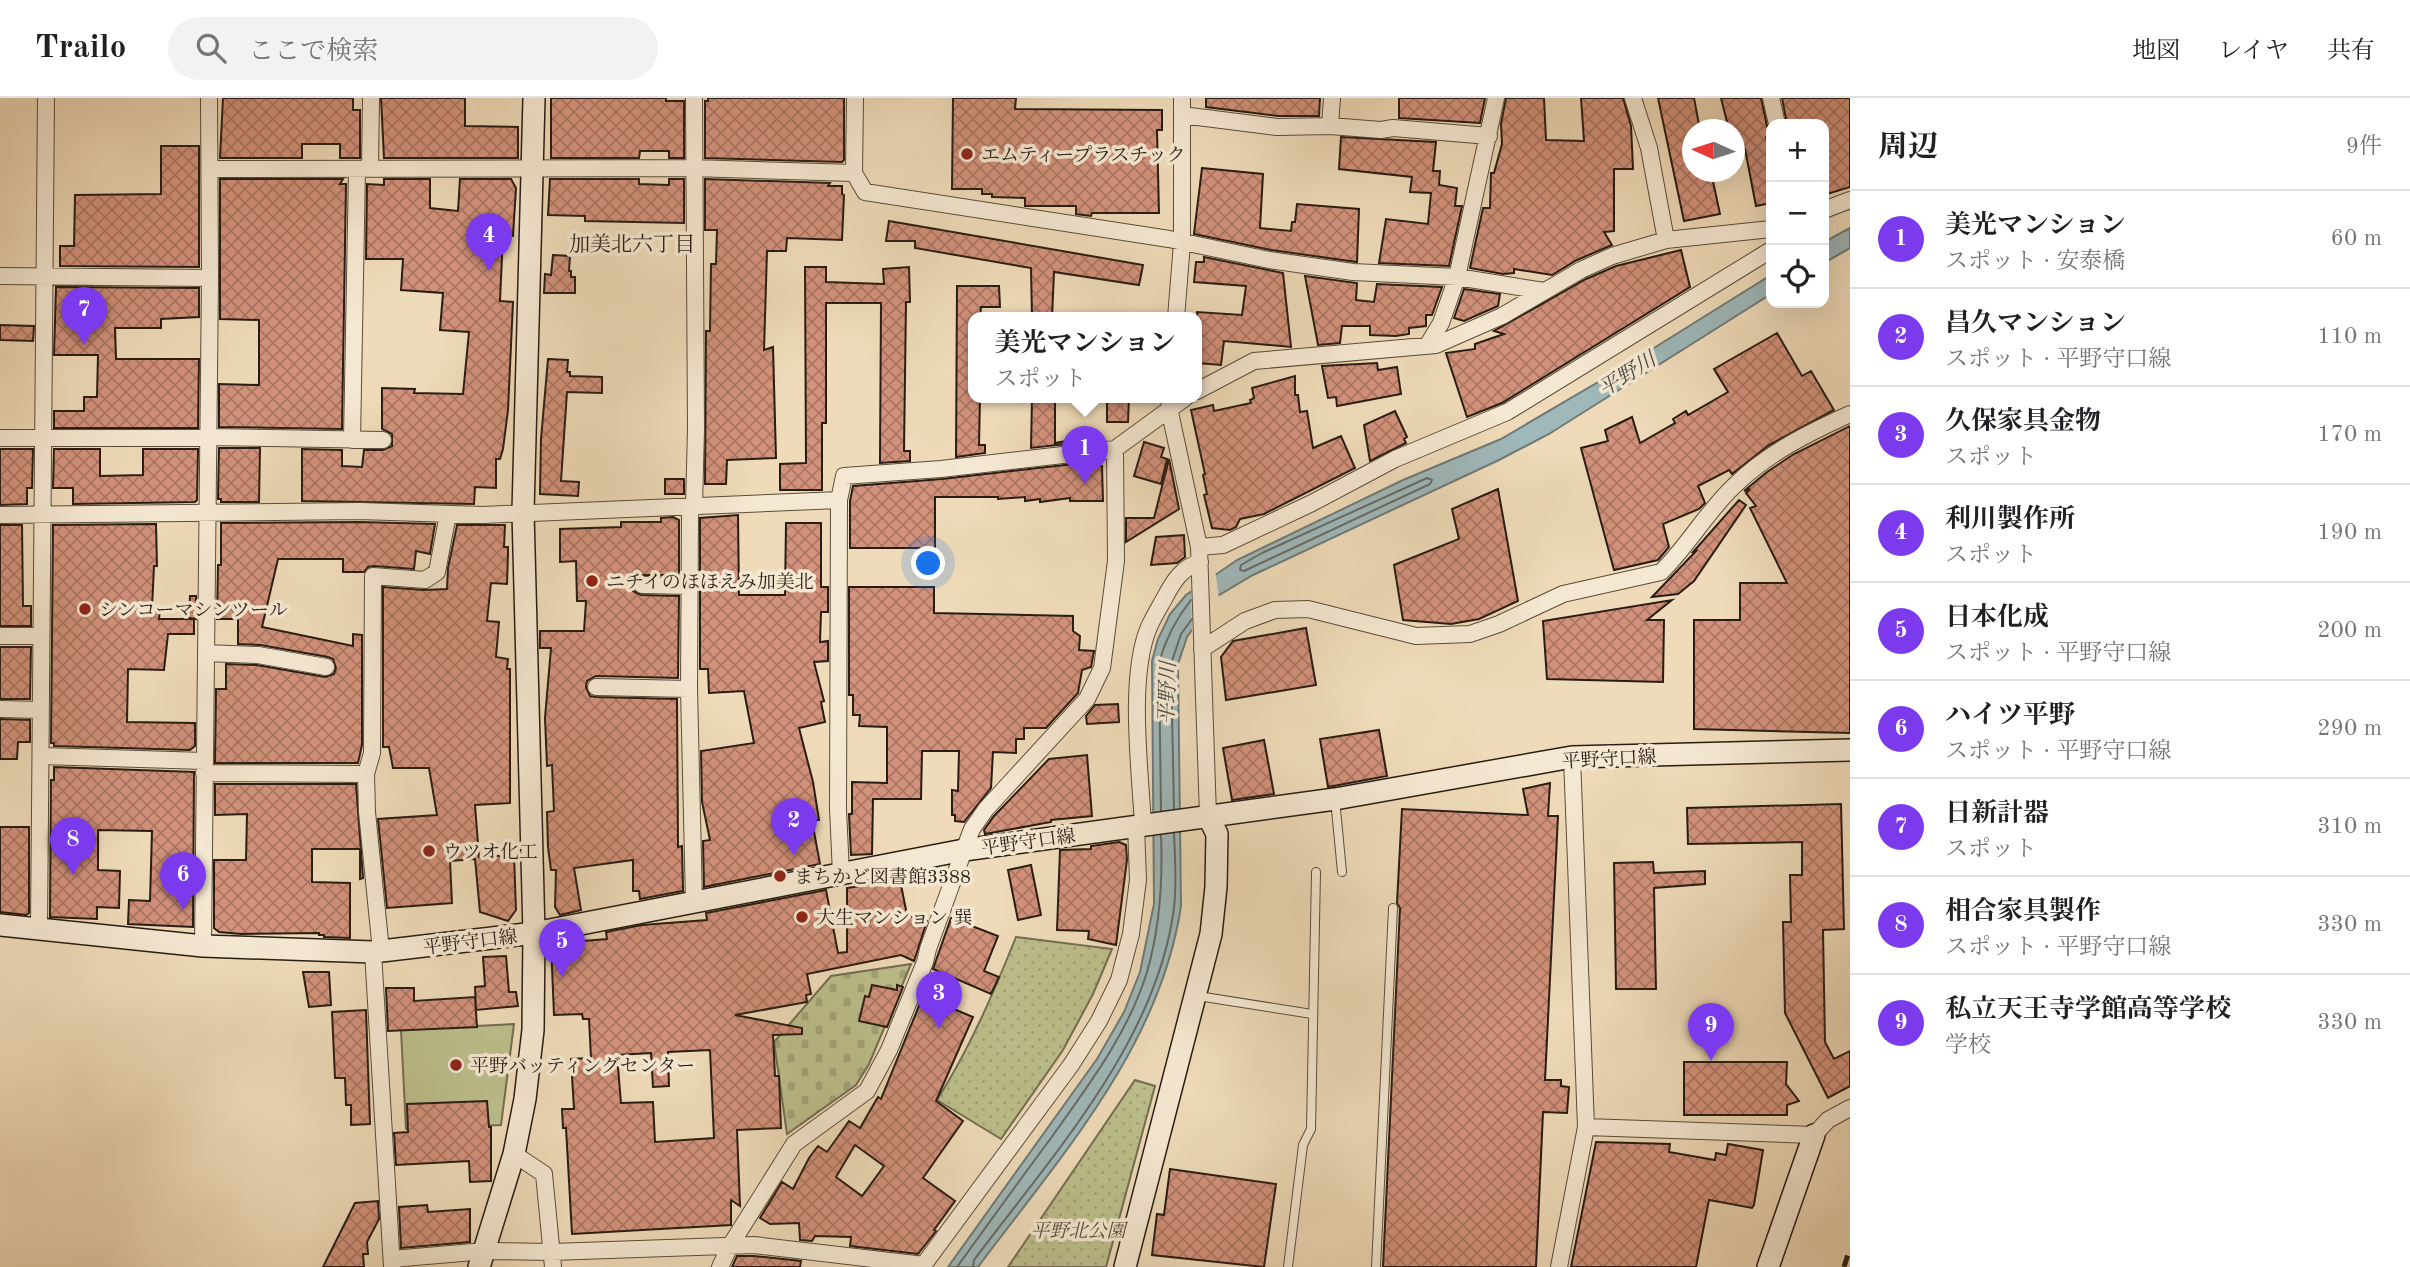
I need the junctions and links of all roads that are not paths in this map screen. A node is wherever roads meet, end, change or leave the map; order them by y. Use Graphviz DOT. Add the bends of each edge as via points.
graph roads {
  1 [pos="46,98"];
  2 [pos="209,98"];
  3 [pos="371,98"];
  4 [pos="534,98"];
  5 [pos="694,98"];
  6 [pos="855,98"];
  7 [pos="1332,98"];
  8 [pos="1496,98"];
  9 [pos="1633,98"];
  10 [pos="1771,98"];
  11 [pos="1182,106"];
  12 [pos="1776,119"];
  13 [pos="1330,126"];
  14 [pos="1489,136"];
  15 [pos="693,168"];
  16 [pos="210,169"];
  17 [pos="363,169"];
  18 [pos="533,170"];
  19 [pos="854,173"];
  20 [pos="1850,200"];
  21 [pos="1829,208"];
  22 [pos="1766,230"];
  23 [pos="1665,240"];
  24 [pos="1182,243"];
  25 [pos="1766,253"];
  26 [pos="0,276"];
  27 [pos="44,276"];
  28 [pos="1457,277"];
  29 [pos="210,278"];
  30 [pos="1544,291"];
  31 [pos="1177,312"];
  32 [pos="1427,346"];
  33 [pos="1202,388"];
  34 [pos="1170,403"];
  35 [pos="1850,414"];
  36 [pos="0,438"];
  37 [pos="43,438"];
  38 [pos="208,438"];
  39 [pos="352,440"];
  40 [pos="383,440"];
  41 [pos="1115,449"];
  42 [pos="839,500"];
  43 [pos="694,505"];
  44 [pos="523,512"];
  45 [pos="207,513"];
  46 [pos="448,514"];
  47 [pos="0,515"];
  48 [pos="43,515"];
  49 [pos="1199,559"];
  50 [pos="642,585"];
  51 [pos="688,586"];
  52 [pos="0,636"];
  53 [pos="41,636"];
  54 [pos="1207,649"];
  55 [pos="206,653"];
  56 [pos="326,667"];
  57 [pos="596,687"];
  58 [pos="689,689"];
  59 [pos="0,709"];
  60 [pos="41,710"];
  61 [pos="1850,750"];
  62 [pos="42,756"];
  63 [pos="1572,757"];
  64 [pos="205,767"];
  65 [pos="366,774"];
  66 [pos="1335,799"];
  67 [pos="1200,817"];
  68 [pos="1143,824"];
  69 [pos="964,850"];
  70 [pos="1316,872"];
  71 [pos="1342,872"];
  72 [pos="841,874"];
  73 [pos="694,902"];
  74 [pos="1393,908"];
  75 [pos="0,925"];
  76 [pos="39,928"];
  77 [pos="534,933"];
  78 [pos="202,946"];
  79 [pos="377,952"];
  80 [pos="1196,996"];
  81 [pos="1312,1014"];
  82 [pos="1850,1108"];
  83 [pos="1586,1127"];
  84 [pos="1814,1135"];
  85 [pos="514,1154"];
  86 [pos="730,1246"];
  87 [pos="482,1259"];
  88 [pos="553,1259"];
  89 [pos="392,1263"];
  90 [pos="923,1266"];
  91 [pos="720,1267"];
  92 [pos="1125,1267"];
  93 [pos="1288,1267"];
  94 [pos="1376,1267"];
  95 [pos="1559,1267"];
  96 [pos="1768,1267"];
  1 -- 27 [label="street"];
  2 -- 16 [label="street"];
  3 -- 17 [label="street"];
  4 -- 18 [label="main road"];
  5 -- 15 [label="street"];
  6 -- 19 [label="street"];
  7 -- 13 [label="street"];
  8 -- 14 [label="street"];
  9 -- 23 [label="street" via="1648,148"];
  10 -- 12 [label="street"];
  11 -- 13 [label="street" via="1277,127"];
  11 -- 24 [label="street"];
  13 -- 14 [label="street"];
  14 -- 28 [label="street"];
  15 -- 18 [label="street"];
  15 -- 19 [label="street"];
  15 -- 43 [label="street"];
  16 -- 17 [label="street"];
  16 -- 29 [label="street"];
  17 -- 18 [label="street"];
  17 -- 39 [label="street"];
  18 -- 44 [label="main road"];
  19 -- 24 [label="street" via="865,192"];
  20 -- 21 [label="street"];
  22 -- 23 [label="street"];
  23 -- 30 [label="street" via="1612,256"];
  24 -- 28 [label="street" via="1353,272"];
  24 -- 31 [label="street"];
  25 -- 49 [label="street" via="1507,412 1395,459"];
  26 -- 27 [label="street"];
  27 -- 29 [label="street"];
  27 -- 37 [label="street"];
  28 -- 30 [label="street"];
  28 -- 32 [label="street" via="1441,323"];
  29 -- 38 [label="street"];
  30 -- 32 [label="street" via="1502,316"];
  32 -- 33 [label="street" via="1254,361"];
  34 -- 41 [label="street"];
  34 -- 49 [label="street"];
  35 -- 54 [label="street" via="1760,463 1733,486 1661,572 1563,594 1470,634 1416,636 1308,609 1275,610 1245,621"];
  36 -- 37 [label="street"];
  37 -- 38 [label="street"];
  37 -- 48 [label="street"];
  38 -- 39 [label="street"];
  38 -- 45 [label="street"];
  39 -- 40 [label="street"];
  41 -- 42 [label="street" via="844,476"];
  41 -- 69 [label="street" via="1116,561 1102,668 1087,699 986,809"];
  42 -- 43 [label="street"];
  42 -- 72 [label="street"];
  43 -- 44 [label="street"];
  43 -- 51 [label="street"];
  44 -- 46 [label="street"];
  44 -- 77 [label="main road"];
  45 -- 46 [label="street"];
  45 -- 48 [label="street"];
  45 -- 55 [label="street"];
  46 -- 65 [label="street" via="437,572 425,580 373,576 372,753"];
  47 -- 48 [label="street"];
  48 -- 53 [label="street"];
  49 -- 54 [label="street" via="1201,624"];
  49 -- 68 [label="street" via="1172,583 1149,627 1139,661 1137,725"];
  50 -- 51 [label="street"];
  51 -- 58 [label="street"];
  52 -- 53 [label="street"];
  53 -- 60 [label="street"];
  54 -- 67 [label="street"];
  55 -- 56 [label="street" via="258,655"];
  55 -- 64 [label="street"];
  57 -- 58 [label="street"];
  58 -- 73 [label="street"];
  59 -- 60 [label="street"];
  60 -- 62 [label="street"];
  61 -- 63 [label="main road, 平野守口線"];
  62 -- 64 [label="street"];
  62 -- 76 [label="street"];
  63 -- 66 [label="main road, 平野守口線"];
  63 -- 83 [label="street"];
  64 -- 65 [label="street"];
  64 -- 78 [label="street"];
  65 -- 79 [label="street"];
  66 -- 67 [label="main road, 平野守口線"];
  66 -- 71 [label="lane"];
  67 -- 68 [label="main road, 平野守口線"];
  67 -- 80 [label="main road" via="1217,834 1216,887 1211,934"];
  68 -- 69 [label="main road, 平野守口線"];
  68 -- 90 [label="street" via="1131,934 1119,980 1099,1021"];
  69 -- 72 [label="main road, 平野守口線"];
  69 -- 86 [label="street" via="920,975 867,1091 794,1144"];
  70 -- 81 [label="lane"];
  72 -- 73 [label="main road, 平野守口線"];
  73 -- 77 [label="main road, 平野守口線"];
  74 -- 94 [label="lane"];
  75 -- 76 [label="main road, 平野守口線"];
  76 -- 78 [label="main road, 平野守口線"];
  77 -- 79 [label="main road, 平野守口線"];
  77 -- 85 [label="main road" via="533,1030"];
  78 -- 79 [label="main road, 平野守口線"];
  79 -- 89 [label="street"];
  80 -- 81 [label="lane"];
  80 -- 92 [label="main road"];
  81 -- 93 [label="lane" via="1311,1129 1303,1145"];
  82 -- 84 [label="street" via="1828,1120"];
  83 -- 84 [label="street"];
  83 -- 95 [label="street"];
  84 -- 96 [label="main road"];
  85 -- 87 [label="main road"];
  85 -- 88 [label="street" via="544,1174"];
  86 -- 88 [label="street"];
  86 -- 90 [label="street"];
  86 -- 91 [label="street"];
  87 -- 88 [label="street"];
  87 -- 89 [label="street"];
}
